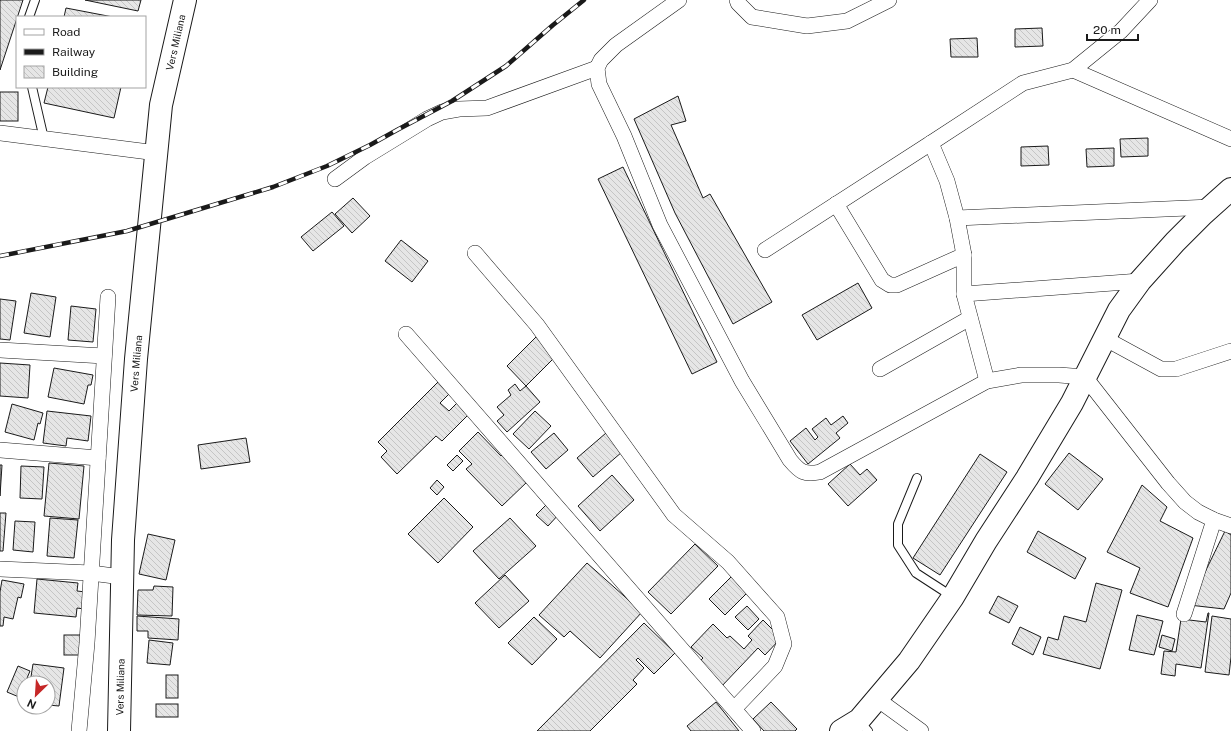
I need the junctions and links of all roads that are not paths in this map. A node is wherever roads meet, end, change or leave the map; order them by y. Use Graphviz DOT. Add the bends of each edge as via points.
graph roads {
  1 [pos="35,0"];
  2 [pos="185,0"];
  3 [pos="679,0"];
  4 [pos="737,0"];
  5 [pos="889,0"];
  6 [pos="1150,0"];
  7 [pos="29,16"];
  8 [pos="597,68"];
  9 [pos="1073,70"];
  10 [pos="32,88"];
  11 [pos="0,133"];
  12 [pos="44,139"];
  13 [pos="1231,139"];
  14 [pos="931,143"];
  15 [pos="157,154"];
  16 [pos="334,179"];
  17 [pos="1231,189"];
  18 [pos="836,204"];
  19 [pos="1211,207"];
  20 [pos="957,218"];
  21 [pos="765,250"];
  22 [pos="475,253"];
  23 [pos="964,255"];
  24 [pos="1140,281"];
  25 [pos="964,294"];
  26 [pos="108,297"];
  27 [pos="970,318"];
  28 [pos="406,334"];
  29 [pos="1104,338"];
  30 [pos="0,350"];
  31 [pos="1231,350"];
  32 [pos="104,356"];
  33 [pos="880,369"];
  34 [pos="1085,377"];
  35 [pos="987,381"];
  36 [pos="0,450"];
  37 [pos="98,458"];
  38 [pos="917,478"];
  39 [pos="1214,520"];
  40 [pos="1231,526"];
  41 [pos="0,569"];
  42 [pos="91,573"];
  43 [pos="122,577"];
  44 [pos="953,597"];
  45 [pos="1184,614"];
  46 [pos="877,699"];
  47 [pos="734,709"];
  48 [pos="856,727"];
  49 [pos="79,731"];
  50 [pos="119,731"];
  51 [pos="753,731"];
  52 [pos="921,731"];
  1 -- 7 [label="lane"];
  2 -- 15 [label="main road, Vers Miliana" via="161,106"];
  3 -- 8 [label="street" via="616,45 601,60"];
  4 -- 5 [label="street" via="752,17 807,26 847,21"];
  6 -- 9 [label="street" via="1121,32"];
  8 -- 16 [label="street" via="487,108 442,112 365,157"];
  8 -- 35 [label="street" via="599,84 624,136 660,225 742,381 798,470 809,474 820,472"];
  9 -- 13 [label="street"];
  9 -- 14 [label="street" via="1023,83"];
  10 -- 12 [label="lane"];
  11 -- 12 [label="street"];
  12 -- 15 [label="street"];
  14 -- 18 [label="street"];
  14 -- 20 [label="street" via="947,181"];
  15 -- 43 [label="main road, Vers Miliana" via="136,359"];
  17 -- 19 [label="main road"];
  18 -- 21 [label="street"];
  18 -- 23 [label="street" via="882,280 890,285"];
  19 -- 20 [label="street"];
  19 -- 24 [label="main road"];
  20 -- 23 [label="street"];
  22 -- 47 [label="street" via="537,325 674,515 728,562 777,617 784,644 775,666"];
  23 -- 25 [label="street"];
  24 -- 25 [label="street"];
  24 -- 29 [label="main road" via="1119,310"];
  25 -- 27 [label="street"];
  26 -- 32 [label="street"];
  27 -- 33 [label="street"];
  27 -- 35 [label="street"];
  28 -- 47 [label="street"];
  29 -- 31 [label="street" via="1161,369 1176,369"];
  29 -- 34 [label="main road"];
  30 -- 32 [label="street"];
  32 -- 37 [label="street"];
  34 -- 35 [label="street" via="1021,375"];
  34 -- 39 [label="street" via="1184,502"];
  34 -- 44 [label="main road" via="1072,403"];
  36 -- 37 [label="street"];
  37 -- 42 [label="street"];
  38 -- 44 [label="lane" via="898,524 898,545 916,573"];
  39 -- 40 [label="street"];
  39 -- 45 [label="street"];
  41 -- 42 [label="street"];
  42 -- 43 [label="street"];
  42 -- 49 [label="street"];
  43 -- 50 [label="main road, Vers Miliana"];
  44 -- 46 [label="main road" via="909,661"];
  46 -- 48 [label="main road"];
  46 -- 52 [label="street"];
  47 -- 51 [label="street"];
}
